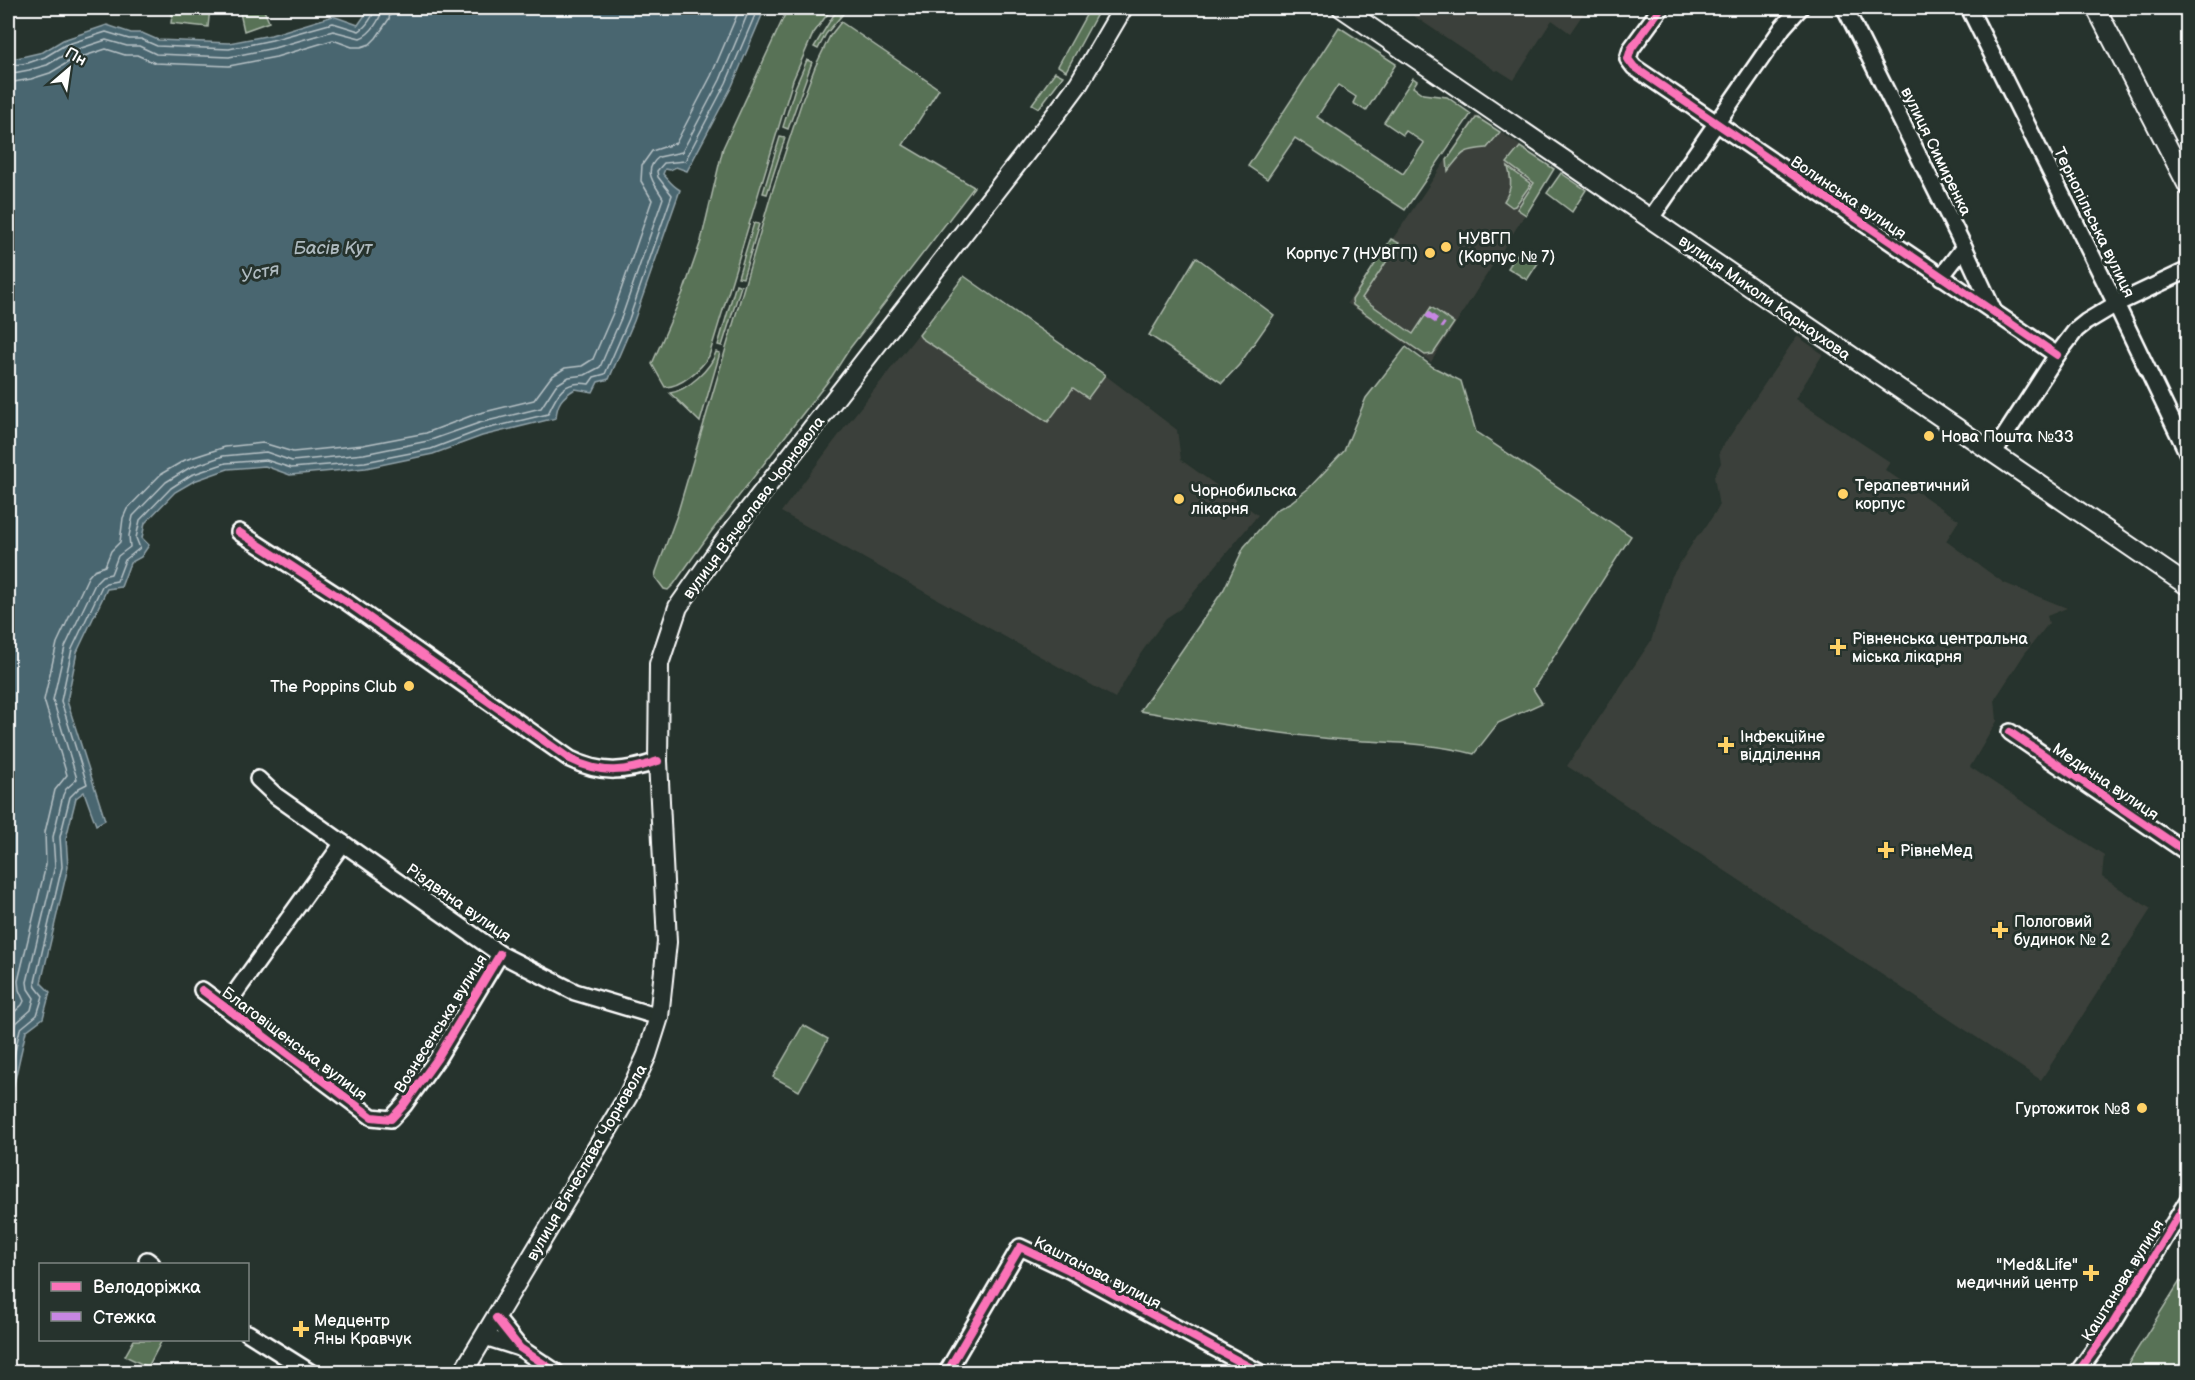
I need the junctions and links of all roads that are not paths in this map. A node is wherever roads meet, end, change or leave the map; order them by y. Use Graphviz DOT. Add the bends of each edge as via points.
graph roads {
  1 [pos="1123,8"];
  2 [pos="1342,8"];
  3 [pos="1661,8"];
  4 [pos="1800,8"];
  5 [pos="1845,8"];
  6 [pos="1969,8"];
  7 [pos="2096,8"];
  8 [pos="1717,123"];
  9 [pos="2187,186"];
  10 [pos="1651,218"];
  11 [pos="1964,247"];
  12 [pos="2187,270"];
  13 [pos="1941,277"];
  14 [pos="2116,304"];
  15 [pos="1994,312"];
  16 [pos="2057,355"];
  17 [pos="2187,453"];
  18 [pos="1994,454"];
  19 [pos="239,532"];
  20 [pos="2187,586"];
  21 [pos="2010,732"];
  22 [pos="658,761"];
  23 [pos="258,779"];
  24 [pos="343,843"];
  25 [pos="2187,853"];
  26 [pos="500,954"];
  27 [pos="202,990"];
  28 [pos="225,1007"];
  29 [pos="659,1017"];
  30 [pos="372,1117"];
  31 [pos="2187,1200"];
  32 [pos="496,1318"];
  33 [pos="249,1334"];
  34 [pos="485,1337"];
  35 [pos="520,1348"];
  36 [pos="310,1372"];
  37 [pos="463,1372"];
  38 [pos="556,1372"];
  39 [pos="947,1372"];
  40 [pos="1260,1372"];
  41 [pos="2078,1372"];
  1 -- 22 [label="main road, вулиця Вʼячеслава Чорновола" via="1065,101 723,543 678,607 659,664"];
  2 -- 10 [label="main road, вулиця Миколи Карнаухова"];
  3 -- 8 [label="street, Волинська вулиця" via="1628,59"];
  4 -- 8 [label="street"];
  5 -- 11 [label="street, вулиця Симиренка"];
  6 -- 14 [label="street, Тернопільська вулиця"];
  7 -- 9 [label="main road"];
  8 -- 10 [label="street"];
  8 -- 13 [label="street, Волинська вулиця"];
  10 -- 18 [label="main road, вулиця Миколи Карнаухова"];
  11 -- 13 [label="street"];
  11 -- 15 [label="street, вулиця Симиренка"];
  12 -- 14 [label="street"];
  13 -- 15 [label="street, Волинська вулиця"];
  14 -- 16 [label="street" via="2076,330"];
  14 -- 17 [label="street, Тернопільська вулиця"];
  15 -- 16 [label="street, Волинська вулиця"];
  16 -- 18 [label="street"];
  18 -- 20 [label="main road, вулиця Миколи Карнаухова"];
  19 -- 22 [label="street" via="570,759 589,768 610,770 634,769"];
  21 -- 25 [label="street, Медична вулиця"];
  22 -- 29 [label="main road, вулиця Вʼячеслава Чорновола" via="667,920"];
  23 -- 24 [label="street, Різдвяна вулиця"];
  24 -- 26 [label="street, Різдвяна вулиця"];
  24 -- 28 [label="street"];
  26 -- 29 [label="street, Різдвяна вулиця" via="575,992"];
  26 -- 30 [label="street, Вознесенська вулиця" via="437,1059 404,1105 391,1119"];
  27 -- 28 [label="street, Благовіщенська вулиця"];
  28 -- 30 [label="street, Благовіщенська вулиця"];
  29 -- 32 [label="main road, вулиця Вʼячеслава Чорновола" via="628,1096"];
  31 -- 41 [label="street, Каштанова вулиця" via="2112,1325"];
  32 -- 34 [label="main road, вулиця Вʼячеслава Чорновола"];
  32 -- 35 [label="street"];
  33 -- 36 [label="street"];
  34 -- 35 [label="street"];
  34 -- 37 [label="main road, вулиця Вʼячеслава Чорновола"];
  35 -- 38 [label="street"];
  39 -- 40 [label="street, Каштанова вулиця" via="1020,1247"];
}
